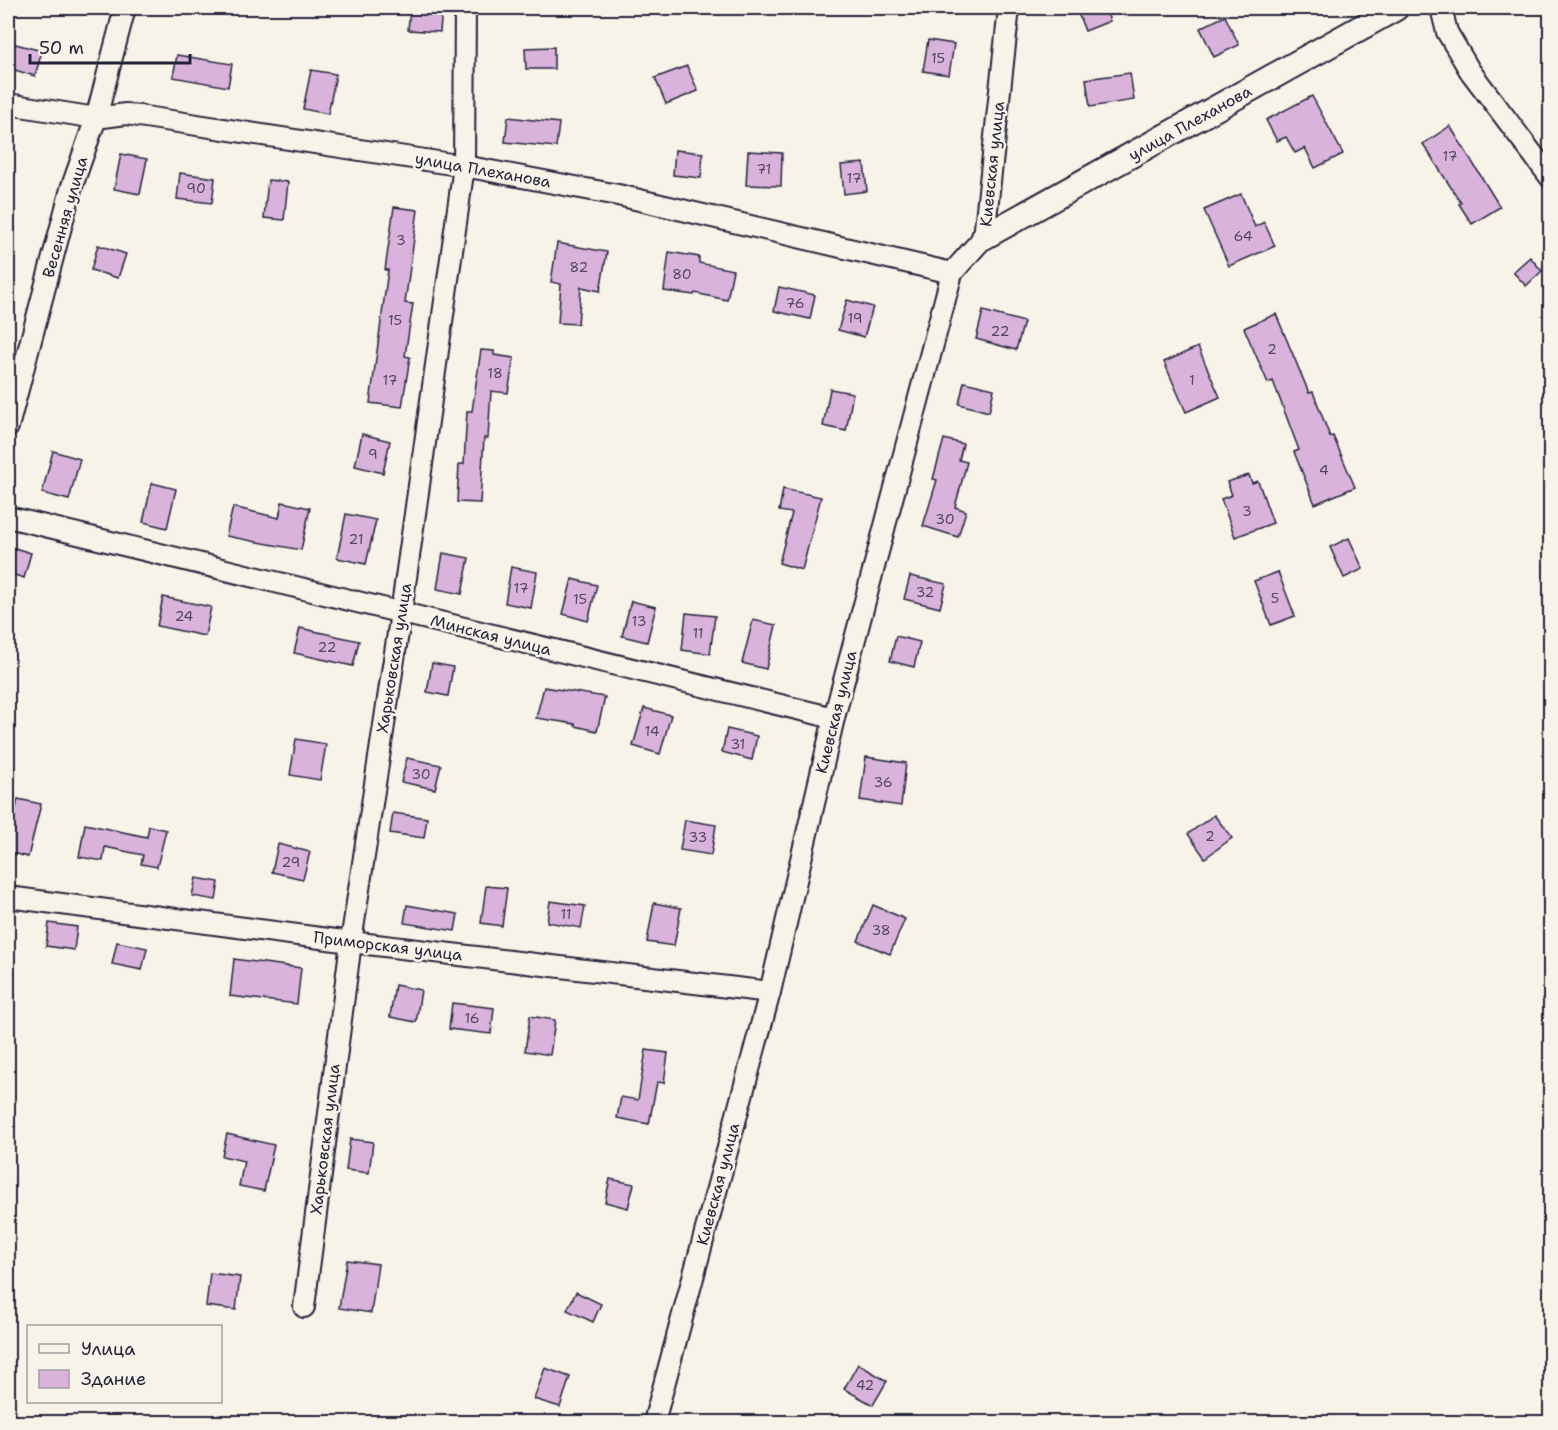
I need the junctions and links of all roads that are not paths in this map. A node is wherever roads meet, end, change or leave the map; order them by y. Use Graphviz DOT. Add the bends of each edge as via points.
graph roads {
  1 [pos="124,8"];
  2 [pos="465,8"];
  3 [pos="1009,8"];
  4 [pos="1396,8"];
  5 [pos="1441,8"];
  6 [pos="8,104"];
  7 [pos="96,118"];
  8 [pos="464,166"];
  9 [pos="1551,177"];
  10 [pos="984,237"];
  11 [pos="952,273"];
  12 [pos="8,428"];
  13 [pos="8,517"];
  14 [pos="401,613"];
  15 [pos="834,717"];
  16 [pos="8,897"];
  17 [pos="351,942"];
  18 [pos="770,992"];
  19 [pos="304,1307"];
  20 [pos="654,1422"];
  1 -- 7 [label="street, Весенняя улица"];
  2 -- 8 [label="street, Харьковская улица"];
  3 -- 10 [label="street, Киевская улица"];
  4 -- 10 [label="street, улица Плеханова"];
  5 -- 9 [label="street" via="1447,32 1470,71"];
  6 -- 7 [label="street, улица Плеханова"];
  7 -- 8 [label="street, улица Плеханова" via="126,114"];
  7 -- 12 [label="street, Весенняя улица" via="71,189"];
  8 -- 11 [label="street, улица Плеханова" via="618,195"];
  8 -- 14 [label="street, Харьковская улица"];
  10 -- 11 [label="street, Киевская улица"];
  11 -- 15 [label="street, Киевская улица"];
  13 -- 14 [label="street, Минская улица"];
  14 -- 15 [label="street, Минская улица"];
  14 -- 17 [label="street, Харьковская улица"];
  15 -- 18 [label="street, Киевская улица"];
  16 -- 17 [label="street, Приморская улица"];
  17 -- 18 [label="street, Приморская улица"];
  17 -- 19 [label="street, Харьковская улица"];
  18 -- 20 [label="street, Киевская улица"];
}
